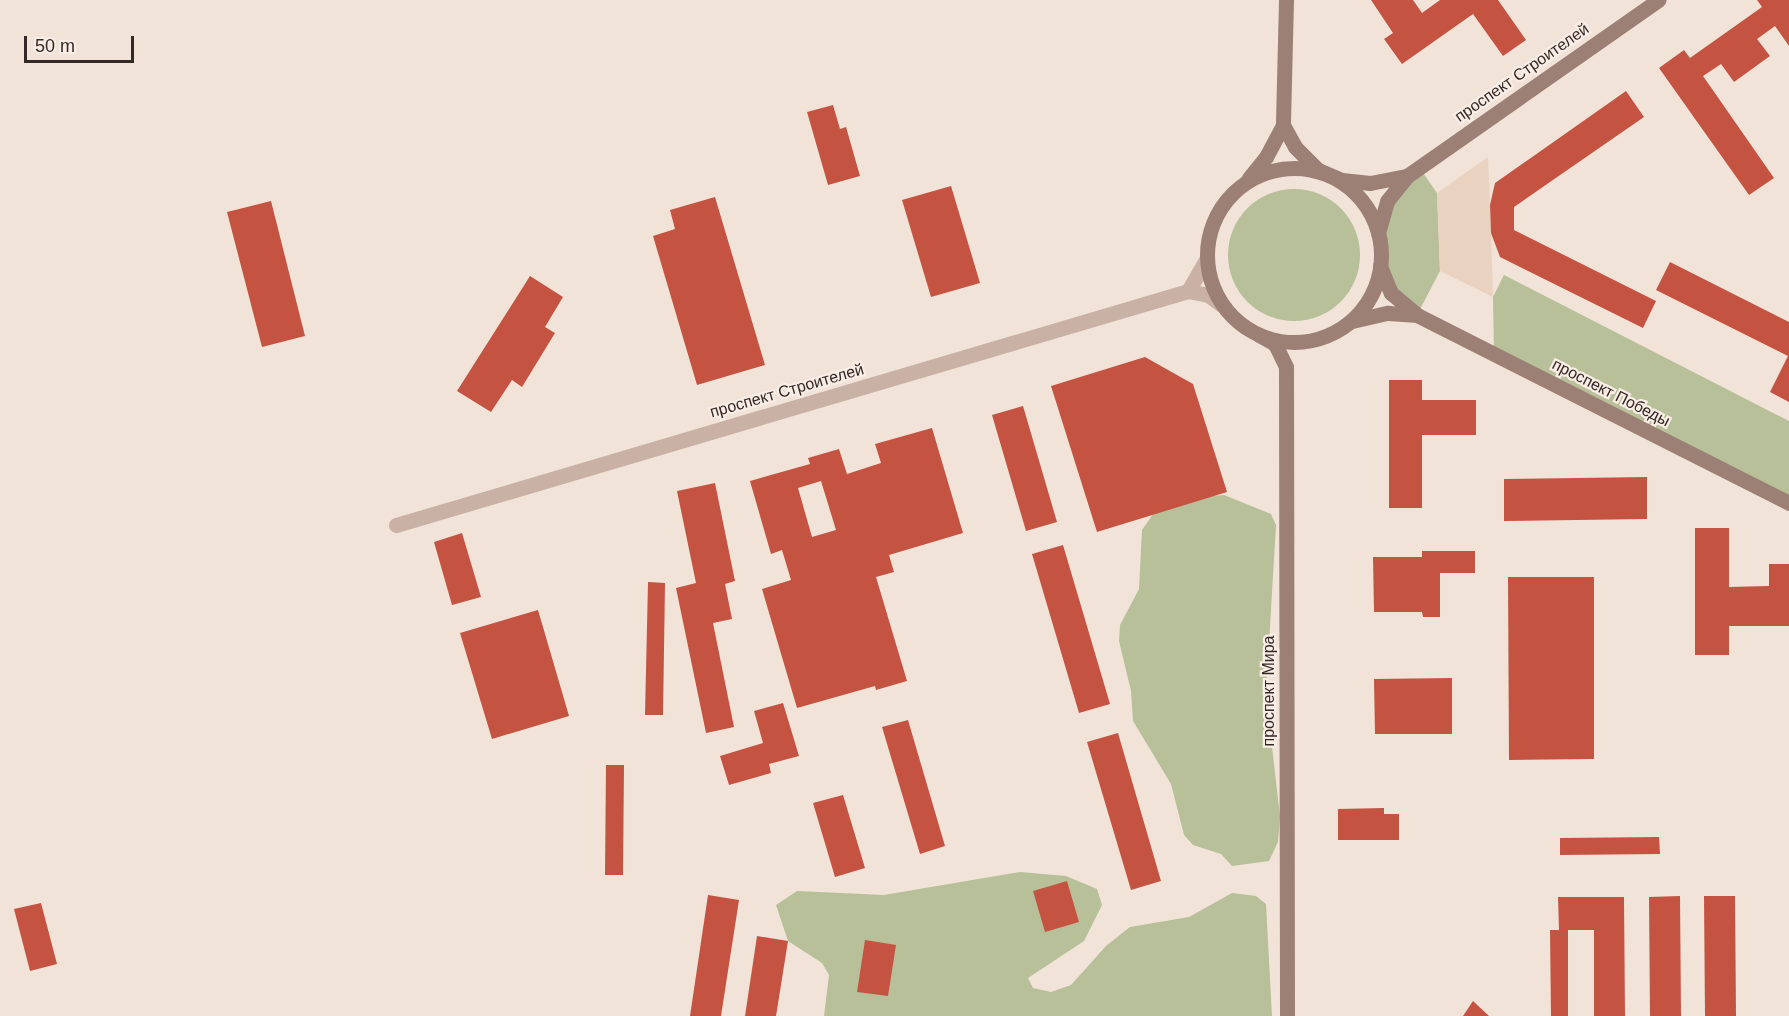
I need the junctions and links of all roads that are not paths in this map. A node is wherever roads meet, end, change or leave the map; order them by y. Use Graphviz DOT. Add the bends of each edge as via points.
graph roads {
  1 [pos="1286,0"];
  2 [pos="1658,0"];
  3 [pos="1282,125"];
  4 [pos="1328,175"];
  5 [pos="1407,176"];
  6 [pos="1237,189"];
  7 [pos="1378,234"];
  8 [pos="1206,260"];
  9 [pos="1380,266"];
  10 [pos="1188,291"];
  11 [pos="1222,305"];
  12 [pos="1417,315"];
  13 [pos="1350,321"];
  14 [pos="1259,335"];
  15 [pos="1307,341"];
  16 [pos="1286,367"];
  17 [pos="1789,503"];
  18 [pos="396,525"];
  19 [pos="1287,1016"];
  1 -- 3 [label="street"];
  2 -- 5 [label="street, проспект Строителей"];
  3 -- 4 [label="street" via="1301,156"];
  3 -- 6 [label="street" via="1266,158"];
  4 -- 5 [label="street" via="1370,183"];
  4 -- 6 [label="street" via="1281,169"];
  4 -- 7 [label="street" via="1365,205"];
  5 -- 7 [label="street" via="1387,201"];
  6 -- 8 [label="street" via="1210,228"];
  7 -- 9 [label="street"];
  8 -- 10 [label="street"];
  8 -- 11 [label="street"];
  9 -- 12 [label="street" via="1391,293"];
  9 -- 13 [label="street" via="1370,297"];
  10 -- 11 [label="street" via="1208,295"];
  10 -- 18 [label="street, проспект Строителей"];
  11 -- 14 [label="street"];
  12 -- 13 [label="street" via="1388,313"];
  12 -- 17 [label="street, проспект Победы"];
  13 -- 15 [label="street"];
  14 -- 15 [label="street"];
  14 -- 16 [label="street" via="1275,344"];
  15 -- 16 [label="street" via="1295,349"];
  16 -- 19 [label="street, проспект Мира"];
}
